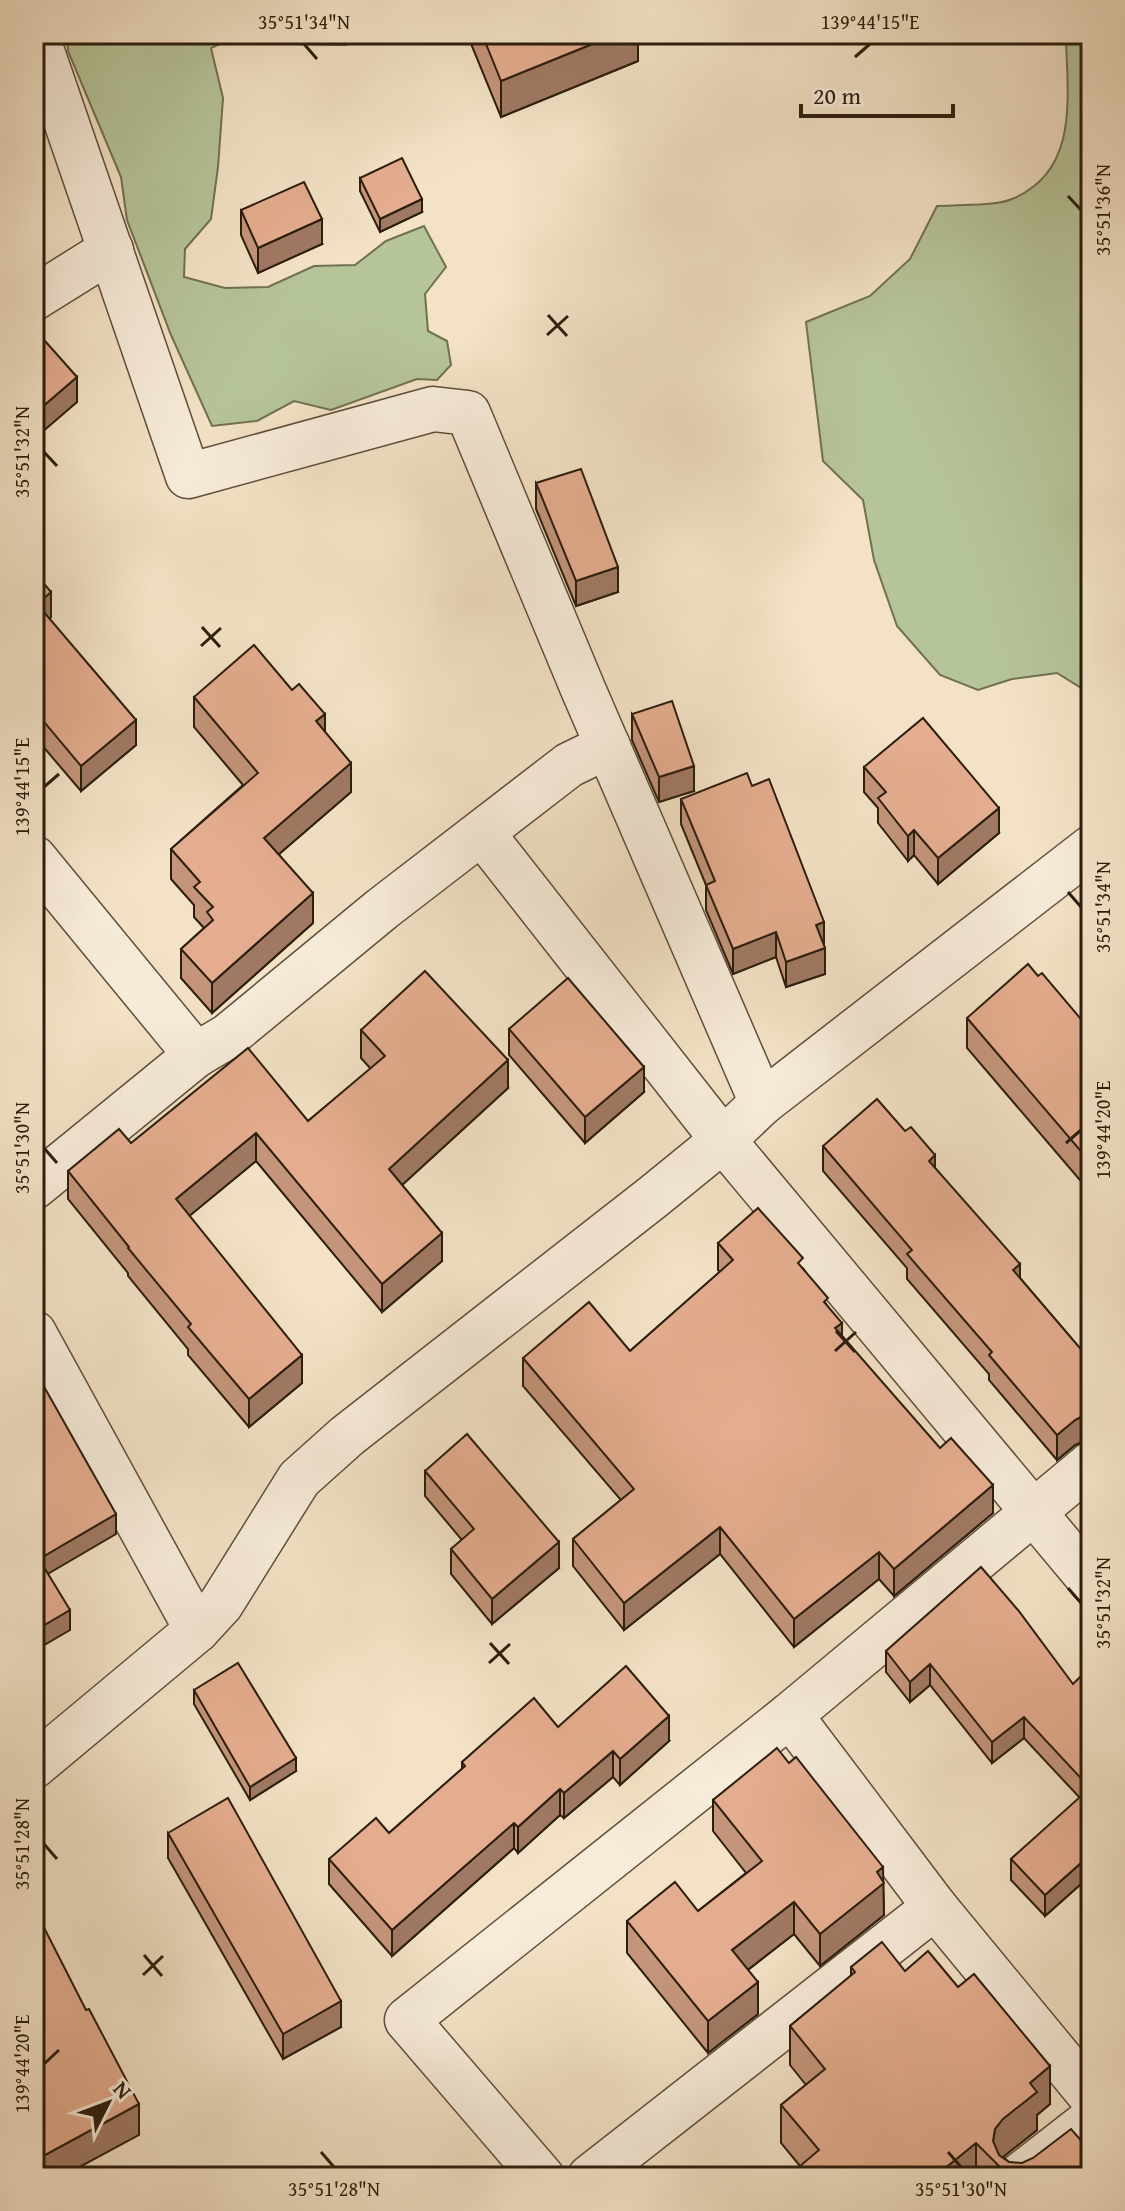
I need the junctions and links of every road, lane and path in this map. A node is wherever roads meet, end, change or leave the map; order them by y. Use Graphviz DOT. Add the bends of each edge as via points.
graph roads {
  1 [pos="36,34"];
  2 [pos="111,250"];
  3 [pos="35,295"];
  4 [pos="608,746"];
  5 [pos="482,833"];
  6 [pos="1091,848"];
  7 [pos="34,858"];
  8 [pos="196,1055"];
  9 [pos="762,1103"];
  10 [pos="723,1140"];
  11 [pos="34,1187"];
  12 [pos="34,1333"];
  13 [pos="1091,1464"];
  14 [pos="1033,1511"];
  15 [pos="1091,1581"];
  16 [pos="197,1630"];
  17 [pos="790,1715"];
  18 [pos="34,1766"];
  19 [pos="935,1907"];
  20 [pos="1091,2096"];
  21 [pos="1091,2120"];
  22 [pos="542,2177"];
  23 [pos="590,2177"];
  24 [pos="1018,2177"];
  1 -- 2 [label="street"];
  2 -- 3 [label="street"];
  2 -- 4 [label="street" via="188,476 433,409 468,413"];
  4 -- 5 [label="street" via="569,765"];
  4 -- 9 [label="street"];
  5 -- 8 [label="street" via="228,1036"];
  5 -- 10 [label="street"];
  6 -- 9 [label="street"];
  7 -- 8 [label="street"];
  8 -- 11 [label="street"];
  9 -- 10 [label="street"];
  10 -- 14 [label="street"];
  10 -- 16 [label="street" via="299,1479 221,1604"];
  12 -- 16 [label="street"];
  13 -- 14 [label="street"];
  14 -- 15 [label="street"];
  14 -- 17 [label="street"];
  16 -- 18 [label="street"];
  17 -- 19 [label="street"];
  17 -- 22 [label="street" via="407,2020"];
  19 -- 20 [label="street"];
  19 -- 23 [label="street"];
  21 -- 24 [label="street"];
}
